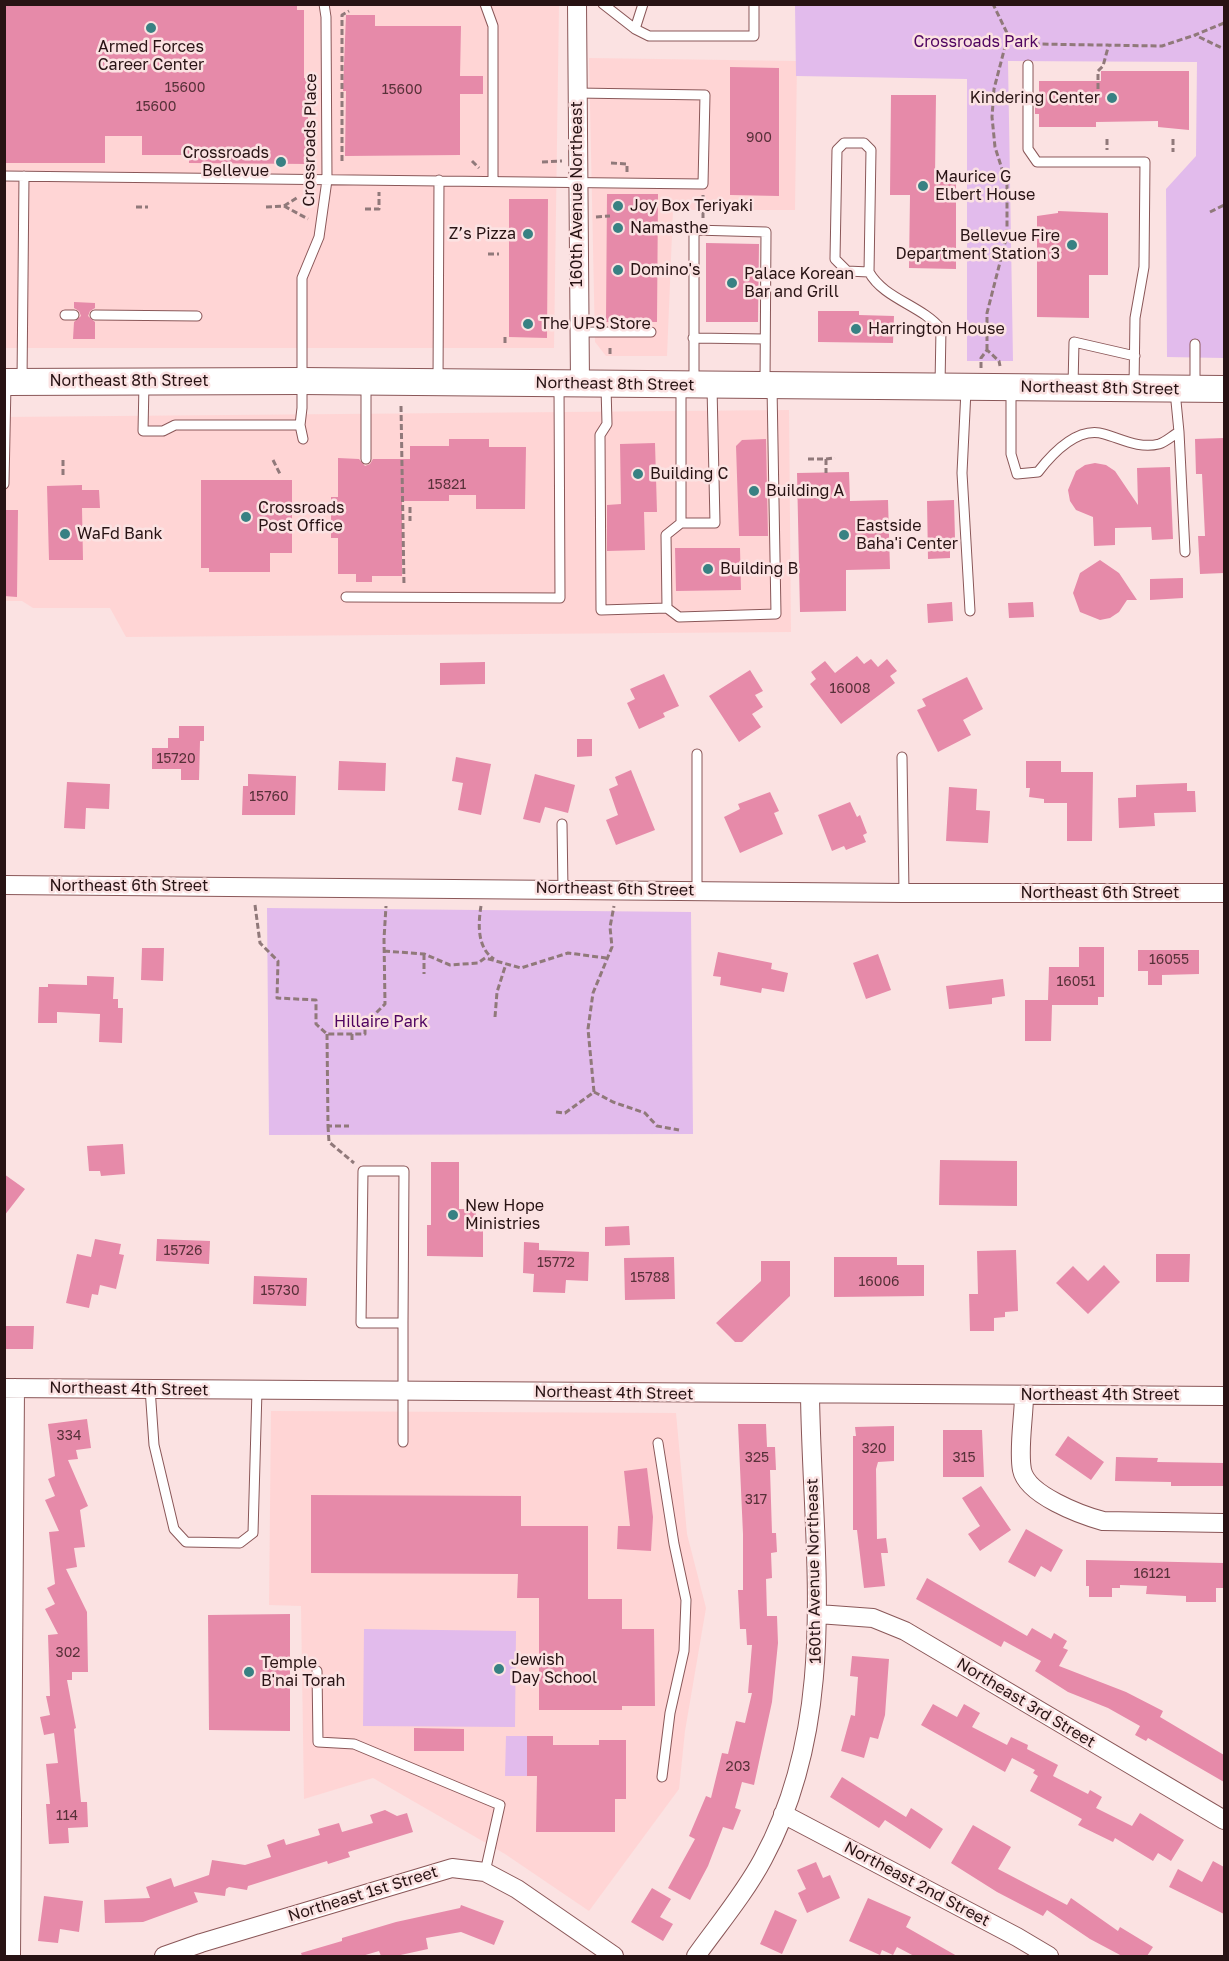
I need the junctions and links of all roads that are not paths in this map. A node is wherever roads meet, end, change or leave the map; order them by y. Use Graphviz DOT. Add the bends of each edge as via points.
graph roads {
  1 [pos="324,4"];
  2 [pos="485,4"];
  3 [pos="577,4"];
  4 [pos="603,4"];
  5 [pos="643,4"];
  6 [pos="754,4"];
  7 [pos="635,29"];
  8 [pos="1028,65"];
  9 [pos="577,93"];
  10 [pos="4,176"];
  11 [pos="24,176"];
  12 [pos="327,180"];
  13 [pos="439,180"];
  14 [pos="493,180"];
  15 [pos="577,181"];
  16 [pos="869,272"];
  17 [pos="95,315"];
  18 [pos="197,316"];
  19 [pos="579,332"];
  20 [pos="651,332"];
  21 [pos="693,338"];
  22 [pos="765,339"];
  23 [pos="1195,344"];
  24 [pos="1134,356"];
  25 [pos="973,379"];
  26 [pos="1005,379"];
  27 [pos="302,381"];
  28 [pos="11,382"];
  29 [pos="144,382"];
  30 [pos="366,382"];
  31 [pos="438,382"];
  32 [pos="570,384"];
  33 [pos="606,384"];
  34 [pos="695,385"];
  35 [pos="769,385"];
  36 [pos="940,387"];
  37 [pos="1073,388"];
  38 [pos="1134,389"];
  39 [pos="1185,389"];
  40 [pos="1224,389"];
  41 [pos="300,425"];
  42 [pos="1179,432"];
  43 [pos="303,439"];
  44 [pos="366,459"];
  45 [pos="4,484"];
  46 [pos="681,523"];
  47 [pos="1185,552"];
  48 [pos="346,597"];
  49 [pos="667,608"];
  50 [pos="970,611"];
  51 [pos="697,754"];
  52 [pos="902,757"];
  53 [pos="562,824"];
  54 [pos="4,885"];
  55 [pos="563,889"];
  56 [pos="697,890"];
  57 [pos="904,893"];
  58 [pos="1224,893"];
  59 [pos="403,1323"];
  60 [pos="10,1388"];
  61 [pos="150,1388"];
  62 [pos="256,1390"];
  63 [pos="402,1391"];
  64 [pos="810,1395"];
  65 [pos="1024,1395"];
  66 [pos="1224,1396"];
  67 [pos="403,1442"];
  68 [pos="658,1443"];
  69 [pos="1224,1523"];
  70 [pos="818,1614"];
  71 [pos="317,1671"];
  72 [pos="662,1776"];
  73 [pos="783,1814"];
  74 [pos="1224,1820"];
  75 [pos="485,1872"];
  76 [pos="12,1956"];
  77 [pos="164,1956"];
  78 [pos="614,1956"];
  79 [pos="696,1956"];
  80 [pos="1049,1956"];
  1 -- 12 [label="lane, Crossroads Place"];
  2 -- 14 [label="lane" via="493,26"];
  3 -- 9 [label="street, 160th Avenue Northeast"];
  4 -- 7 [label="lane"];
  5 -- 7 [label="lane"];
  6 -- 7 [label="lane" via="754,36 649,36"];
  8 -- 24 [label="lane" via="1028,149 1037,162 1145,162 1144,267 1134,318"];
  9 -- 15 [label="street, 160th Avenue Northeast"];
  9 -- 15 [label="lane" via="705,94 704,184"];
  10 -- 11 [label="lane"];
  11 -- 12 [label="lane"];
  11 -- 28 [label="lane"];
  12 -- 13 [label="lane"];
  12 -- 27 [label="lane, Crossroads Place" via="319,237 302,278"];
  13 -- 14 [label="lane"];
  13 -- 31 [label="lane"];
  14 -- 15 [label="lane"];
  15 -- 19 [label="street, 160th Avenue Northeast"];
  16 -- 16 [label="lane" via="871,150 864,143 844,143 837,150 835,259 847,271"];
  16 -- 36 [label="lane" via="876,285 931,317 941,329"];
  17 -- 18 [label="lane"];
  19 -- 20 [label="lane"];
  19 -- 32 [label="street, 160th Avenue Northeast"];
  21 -- 22 [label="lane"];
  21 -- 22 [label="lane" via="694,230 766,231"];
  21 -- 34 [label="lane"];
  22 -- 35 [label="lane"];
  23 -- 39 [label="lane"];
  24 -- 37 [label="lane" via="1074,342"];
  24 -- 38 [label="lane"];
  25 -- 26 [label="main road, Northeast 8th Street"];
  25 -- 36 [label="main road, Northeast 8th Street"];
  25 -- 50 [label="lane" via="962,473"];
  26 -- 37 [label="main road, Northeast 8th Street"];
  26 -- 42 [label="lane" via="1011,454 1017,474 1038,472 1051,455 1075,437 1100,433 1133,444 1159,444"];
  27 -- 29 [label="main road, Northeast 8th Street"];
  27 -- 30 [label="main road, Northeast 8th Street"];
  27 -- 41 [label="lane, Crossroads Place"];
  28 -- 29 [label="main road, Northeast 8th Street"];
  28 -- 45 [label="lane"];
  29 -- 41 [label="lane" via="144,431 163,431 175,425"];
  30 -- 31 [label="main road, Northeast 8th Street"];
  30 -- 44 [label="lane"];
  31 -- 32 [label="main road, Northeast 8th Street"];
  32 -- 33 [label="main road, Northeast 8th Street"];
  32 -- 48 [label="lane" via="560,598"];
  33 -- 34 [label="main road, Northeast 8th Street"];
  33 -- 49 [label="lane" via="607,424 600,435 601,610"];
  34 -- 35 [label="main road, Northeast 8th Street"];
  34 -- 46 [label="lane"];
  34 -- 46 [label="lane" via="715,523"];
  35 -- 36 [label="main road, Northeast 8th Street"];
  35 -- 49 [label="lane" via="776,614 679,617"];
  37 -- 38 [label="main road, Northeast 8th Street"];
  38 -- 39 [label="main road, Northeast 8th Street"];
  39 -- 40 [label="main road, Northeast 8th Street"];
  39 -- 42 [label="lane" via="1175,410"];
  41 -- 43 [label="lane, Crossroads Place"];
  42 -- 47 [label="lane"];
  46 -- 49 [label="lane" via="666,535"];
  51 -- 56 [label="lane"];
  52 -- 57 [label="lane"];
  53 -- 55 [label="lane"];
  54 -- 55 [label="street, Northeast 6th Street"];
  55 -- 56 [label="street, Northeast 6th Street"];
  56 -- 57 [label="street, Northeast 6th Street"];
  57 -- 58 [label="street, Northeast 6th Street"];
  59 -- 59 [label="lane" via="361,1323 363,1172 404,1172"];
  59 -- 63 [label="lane"];
  60 -- 61 [label="street, Northeast 4th Street"];
  60 -- 76 [label="street"];
  61 -- 62 [label="street, Northeast 4th Street"];
  61 -- 62 [label="lane" via="153,1445 174,1529 186,1542 240,1543 253,1533"];
  62 -- 63 [label="street, Northeast 4th Street"];
  63 -- 64 [label="street, Northeast 4th Street"];
  63 -- 67 [label="lane"];
  64 -- 65 [label="street, Northeast 4th Street"];
  64 -- 70 [label="street, 160th Avenue Northeast"];
  65 -- 66 [label="street, Northeast 4th Street"];
  65 -- 69 [label="street" via="1022,1471 1030,1485 1044,1495 1086,1517 1103,1521"];
  68 -- 72 [label="lane" via="686,1600 684,1651 670,1713"];
  70 -- 73 [label="street, 160th Avenue Northeast" via="809,1717 800,1763"];
  70 -- 74 [label="street, Northeast 3rd Street" via="873,1618 905,1631"];
  71 -- 75 [label="lane" via="318,1742 354,1744 500,1805"];
  73 -- 79 [label="street, 160th Avenue Northeast" via="763,1860"];
  73 -- 80 [label="street, Northeast 2nd Street"];
  75 -- 77 [label="street, Northeast 1st Street" via="453,1868 433,1872"];
  75 -- 78 [label="street, Northeast 1st Street" via="517,1889"];
}
